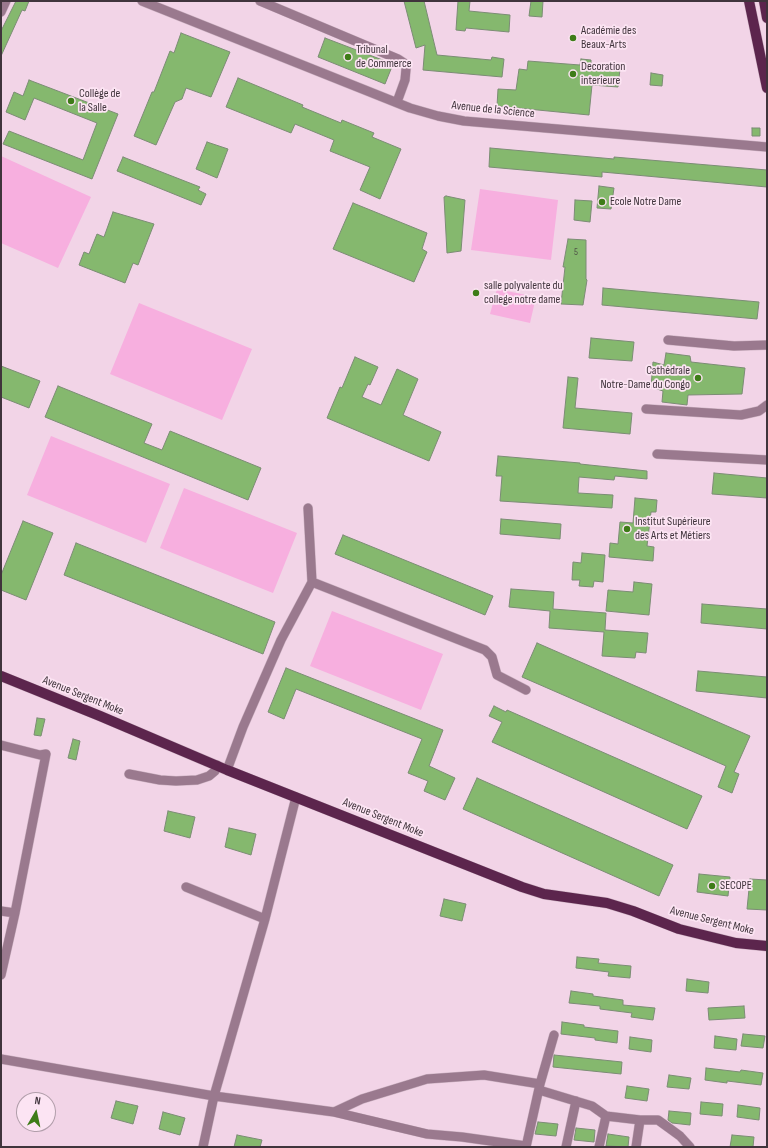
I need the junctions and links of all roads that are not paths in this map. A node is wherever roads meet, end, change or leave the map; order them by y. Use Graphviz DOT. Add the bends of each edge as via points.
graph roads {
  1 [pos="6,1"];
  2 [pos="142,1"];
  3 [pos="260,1"];
  4 [pos="749,1"];
  5 [pos="764,1"];
  6 [pos="1,12"];
  7 [pos="767,18"];
  8 [pos="767,88"];
  9 [pos="397,102"];
  10 [pos="767,147"];
  11 [pos="668,340"];
  12 [pos="767,345"];
  13 [pos="767,405"];
  14 [pos="646,409"];
  15 [pos="657,454"];
  16 [pos="767,460"];
  17 [pos="308,508"];
  18 [pos="312,582"];
  19 [pos="1,676"];
  20 [pos="526,690"];
  21 [pos="1,745"];
  22 [pos="217,765"];
  23 [pos="227,770"];
  24 [pos="129,774"];
  25 [pos="296,797"];
  26 [pos="186,887"];
  27 [pos="1,910"];
  28 [pos="15,913"];
  29 [pos="265,919"];
  30 [pos="767,946"];
  31 [pos="1,975"];
  32 [pos="554,1035"];
  33 [pos="1,1059"];
  34 [pos="539,1087"];
  35 [pos="214,1096"];
  36 [pos="576,1101"];
  37 [pos="334,1112"];
  38 [pos="606,1116"];
  39 [pos="640,1120"];
  40 [pos="203,1147"];
  41 [pos="526,1147"];
  42 [pos="566,1147"];
  43 [pos="600,1147"];
  44 [pos="636,1147"];
  45 [pos="690,1147"];
  1 -- 6 [label="street"];
  2 -- 9 [label="street, Avenue de la Science"];
  3 -- 9 [label="street" via="404,63 405,80"];
  4 -- 8 [label="main road"];
  5 -- 7 [label="main road"];
  9 -- 10 [label="street, Avenue de la Science" via="438,116 464,121"];
  11 -- 12 [label="street" via="734,346"];
  13 -- 14 [label="street" via="759,411 741,415"];
  15 -- 16 [label="street"];
  17 -- 18 [label="street"];
  18 -- 20 [label="street" via="485,650 492,657 497,675"];
  18 -- 23 [label="street" via="281,640"];
  19 -- 22 [label="main road, Avenue Sergent Moke"];
  21 -- 28 [label="street" via="40,756 46,754"];
  22 -- 23 [label="main road, Avenue Sergent Moke"];
  22 -- 24 [label="street" via="209,776 198,780 160,780"];
  23 -- 25 [label="main road, Avenue Sergent Moke"];
  25 -- 29 [label="street"];
  25 -- 30 [label="main road, Avenue Sergent Moke" via="532,891 607,903 679,929 736,943"];
  26 -- 29 [label="street"];
  27 -- 28 [label="street"];
  28 -- 31 [label="street"];
  29 -- 35 [label="street"];
  32 -- 34 [label="street"];
  33 -- 35 [label="street"];
  34 -- 36 [label="street"];
  34 -- 37 [label="street" via="484,1075 427,1079 362,1099"];
  34 -- 41 [label="street"];
  35 -- 37 [label="street"];
  35 -- 40 [label="street"];
  36 -- 38 [label="street" via="592,1106"];
  36 -- 42 [label="street"];
  37 -- 41 [label="street" via="413,1132"];
  38 -- 39 [label="street"];
  38 -- 43 [label="street"];
  39 -- 44 [label="street"];
  39 -- 45 [label="street" via="658,1120"];
}
